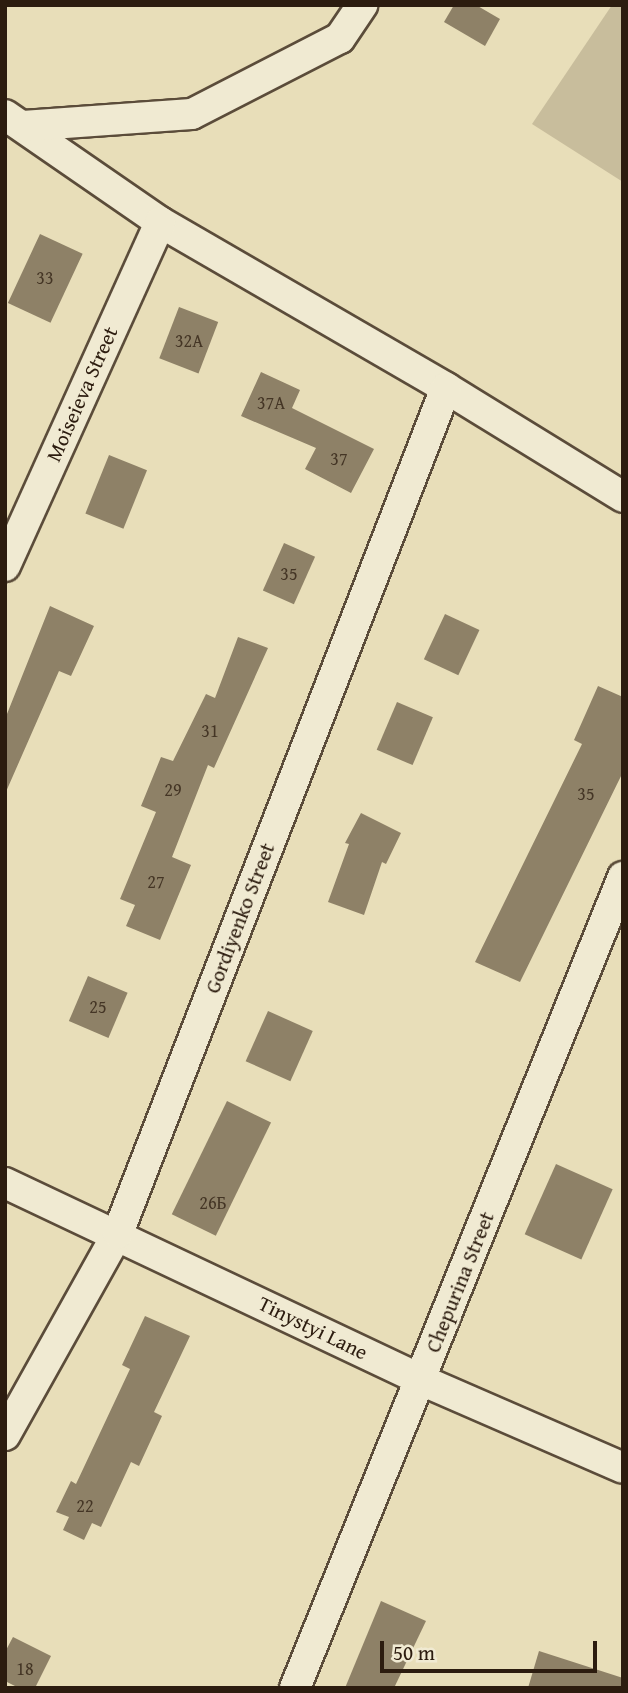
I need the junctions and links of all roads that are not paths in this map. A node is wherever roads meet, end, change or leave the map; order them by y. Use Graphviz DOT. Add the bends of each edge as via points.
graph roads {
  1 [pos="362,5"];
  2 [pos="14,121"];
  3 [pos="160,222"];
  4 [pos="446,388"];
  5 [pos="623,497"];
  6 [pos="5,566"];
  7 [pos="623,877"];
  8 [pos="5,1184"];
  9 [pos="118,1233"];
  10 [pos="421,1380"];
  11 [pos="5,1435"];
  12 [pos="623,1468"];
  13 [pos="295,1688"];
  1 -- 2 [label="street" via="340,38 192,114"];
  2 -- 3 [label="street"];
  3 -- 4 [label="street"];
  3 -- 6 [label="street, Moiseieva Street"];
  4 -- 5 [label="street"];
  4 -- 9 [label="street, Gordiyenko Street"];
  7 -- 10 [label="street, Chepurina Street"];
  8 -- 9 [label="street, Tinystyi Lane"];
  9 -- 10 [label="street, Tinystyi Lane"];
  9 -- 11 [label="street, Gordiyenko Street"];
  10 -- 12 [label="street, Tinystyi Lane"];
  10 -- 13 [label="street, Chepurina Street"];
}
